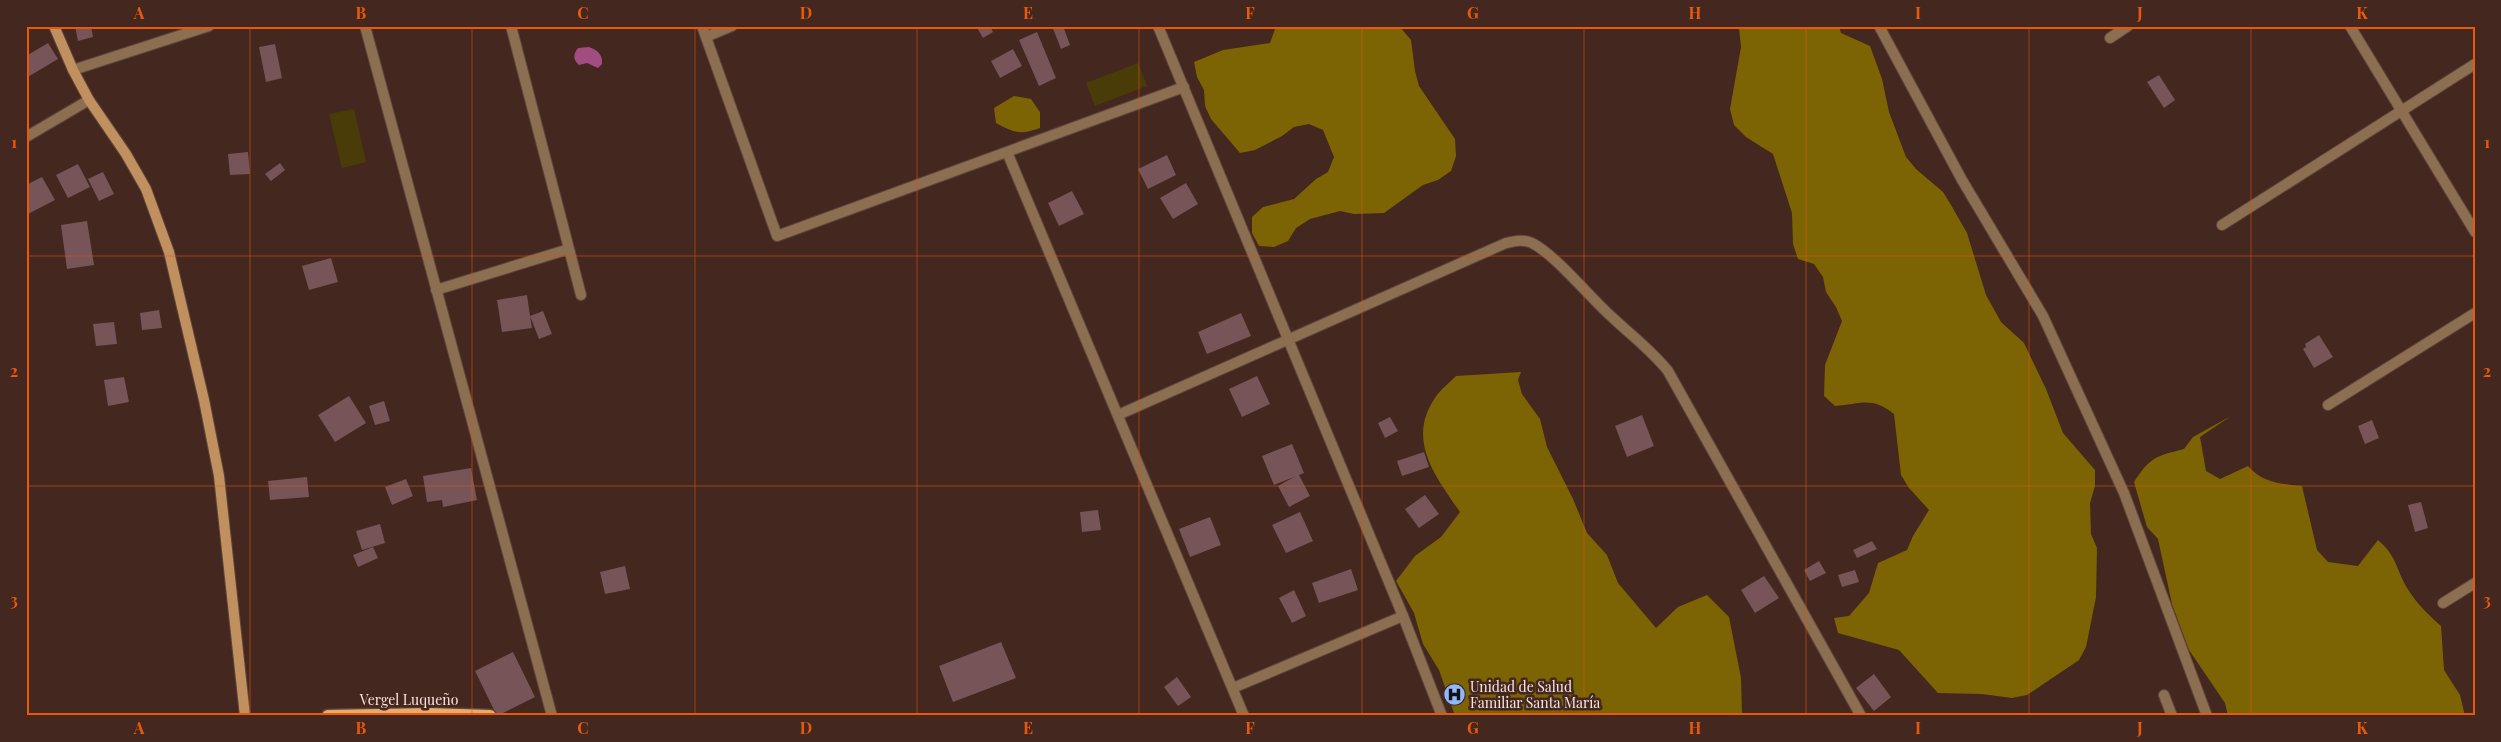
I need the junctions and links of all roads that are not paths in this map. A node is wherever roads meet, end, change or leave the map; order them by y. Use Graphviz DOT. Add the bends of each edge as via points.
graph roads {
  1 [pos="54,26"];
  2 [pos="209,26"];
  3 [pos="365,26"];
  4 [pos="511,26"];
  5 [pos="702,26"];
  6 [pos="732,26"];
  7 [pos="1158,26"];
  8 [pos="1879,26"];
  9 [pos="2128,26"];
  10 [pos="2350,26"];
  11 [pos="706,37"];
  12 [pos="2110,38"];
  13 [pos="2475,64"];
  14 [pos="72,70"];
  15 [pos="1184,87"];
  16 [pos="89,100"];
  17 [pos="2402,111"];
  18 [pos="26,137"];
  19 [pos="1007,152"];
  20 [pos="2222,225"];
  21 [pos="2475,232"];
  22 [pos="569,249"];
  23 [pos="436,290"];
  24 [pos="581,295"];
  25 [pos="2475,313"];
  26 [pos="1289,340"];
  27 [pos="2328,405"];
  28 [pos="1118,415"];
  29 [pos="2475,583"];
  30 [pos="2443,603"];
  31 [pos="1403,616"];
  32 [pos="1233,688"];
  33 [pos="2164,695"];
  34 [pos="245,716"];
  35 [pos="328,716"];
  36 [pos="490,716"];
  37 [pos="552,716"];
  38 [pos="1244,716"];
  39 [pos="1442,716"];
  40 [pos="1861,716"];
  41 [pos="2172,716"];
  42 [pos="2207,716"];
  1 -- 14 [label="street"];
  2 -- 14 [label="street"];
  3 -- 23 [label="street"];
  4 -- 22 [label="street"];
  5 -- 11 [label="street"];
  6 -- 11 [label="street"];
  7 -- 15 [label="street"];
  8 -- 42 [label="street" via="1962,180 2043,316 2124,493"];
  9 -- 12 [label="street"];
  10 -- 17 [label="street"];
  11 -- 19 [label="street" via="777,236"];
  13 -- 17 [label="street"];
  14 -- 16 [label="street"];
  15 -- 19 [label="street"];
  15 -- 26 [label="street"];
  16 -- 18 [label="street"];
  16 -- 34 [label="street" via="146,189 160,223 177,285 219,476"];
  17 -- 20 [label="street"];
  17 -- 21 [label="street"];
  19 -- 28 [label="street"];
  22 -- 23 [label="street"];
  22 -- 24 [label="street"];
  23 -- 37 [label="street"];
  25 -- 27 [label="street"];
  26 -- 28 [label="street"];
  26 -- 31 [label="street"];
  26 -- 40 [label="street" via="1506,243 1531,242 1654,354 1668,371"];
  28 -- 32 [label="street"];
  29 -- 30 [label="street"];
  31 -- 32 [label="street"];
  31 -- 39 [label="street"];
  32 -- 38 [label="street"];
  33 -- 41 [label="street"];
  35 -- 36 [label="main road, Vergel Luqueño"];
}
